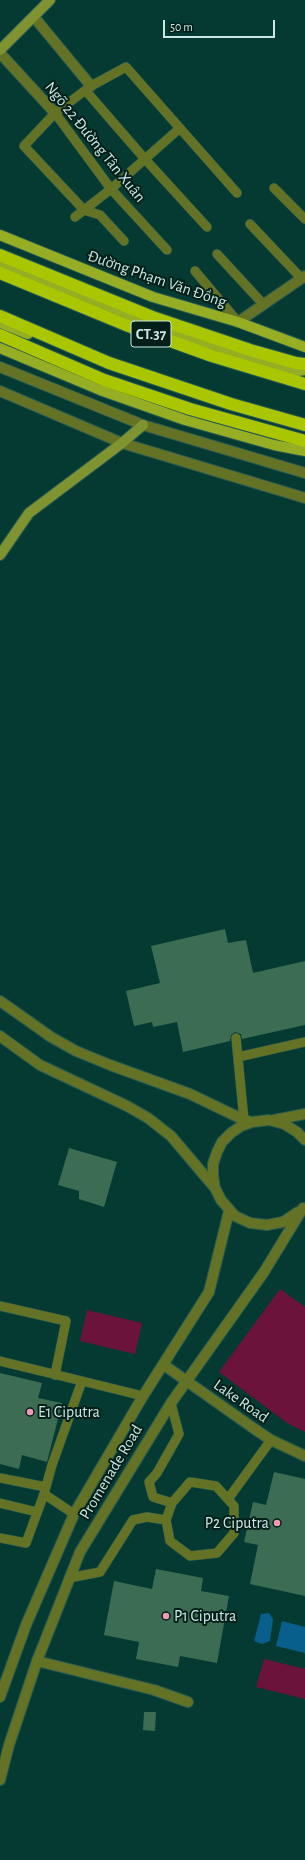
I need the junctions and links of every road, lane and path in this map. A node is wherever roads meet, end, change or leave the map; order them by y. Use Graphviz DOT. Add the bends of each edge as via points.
graph roads {
  1 [pos="50,0"];
  2 [pos="34,17"];
  3 [pos="0,50"];
  4 [pos="0,53"];
  5 [pos="88,89"];
  6 [pos="55,114"];
  7 [pos="180,128"];
  8 [pos="144,158"];
  9 [pos="274,188"];
  10 [pos="111,189"];
  11 [pos="238,193"];
  12 [pos="84,210"];
  13 [pos="75,217"];
  14 [pos="305,219"];
  15 [pos="250,224"];
  16 [pos="206,227"];
  17 [pos="0,235"];
  18 [pos="124,241"];
  19 [pos="167,250"];
  20 [pos="217,254"];
  21 [pos="0,255"];
  22 [pos="0,262"];
  23 [pos="195,271"];
  24 [pos="0,273"];
  25 [pos="303,278"];
  26 [pos="264,305"];
  27 [pos="0,316"];
  28 [pos="238,322"];
  29 [pos="0,323"];
  30 [pos="0,335"];
  31 [pos="305,347"];
  32 [pos="0,348"];
  33 [pos="305,364"];
  34 [pos="0,367"];
  35 [pos="305,370"];
  36 [pos="305,384"];
  37 [pos="0,391"];
  38 [pos="142,425"];
  39 [pos="305,425"];
  40 [pos="305,429"];
  41 [pos="305,441"];
  42 [pos="122,443"];
  43 [pos="305,451"];
  44 [pos="305,473"];
  45 [pos="305,498"];
  46 [pos="0,555"];
  47 [pos="0,1001"];
  48 [pos="0,1036"];
  49 [pos="236,1038"];
  50 [pos="305,1042"];
  51 [pos="238,1057"];
  52 [pos="305,1114"];
  53 [pos="269,1120"];
  54 [pos="248,1121"];
  55 [pos="305,1140"];
  56 [pos="215,1188"];
  57 [pos="304,1206"];
  58 [pos="229,1211"];
  59 [pos="0,1306"];
  60 [pos="0,1361"];
  61 [pos="164,1365"];
  62 [pos="55,1375"];
  63 [pos="82,1381"];
  64 [pos="186,1381"];
  65 [pos="143,1396"];
  66 [pos="171,1403"];
  67 [pos="271,1440"];
  68 [pos="305,1456"];
  69 [pos="0,1478"];
  70 [pos="45,1490"];
  71 [pos="228,1499"];
  72 [pos="0,1503"];
  73 [pos="172,1503"];
  74 [pos="37,1512"];
  75 [pos="74,1514"];
  76 [pos="166,1520"];
  77 [pos="0,1538"];
  78 [pos="69,1578"];
  79 [pos="37,1661"];
  80 [pos="0,1697"];
  81 [pos="188,1702"];
  82 [pos="0,1780"];
  1 -- 2 [label="main road"];
  2 -- 3 [label="main road"];
  2 -- 5 [label="street"];
  4 -- 6 [label="street, Ngõ 22 Đường Tân Xuân"];
  5 -- 6 [label="lane"];
  5 -- 7 [label="lane" via="126,66"];
  5 -- 8 [label="lane"];
  6 -- 10 [label="lane, Ngõ 22 Đường Tân Xuân"];
  6 -- 12 [label="lane" via="24,146"];
  7 -- 8 [label="lane"];
  7 -- 11 [label="lane"];
  8 -- 10 [label="lane"];
  8 -- 16 [label="lane"];
  9 -- 14 [label="lane"];
  10 -- 12 [label="lane"];
  10 -- 19 [label="lane, Ngõ 22 Đường Tân Xuân"];
  12 -- 13 [label="lane"];
  12 -- 18 [label="lane" via="100,215"];
  15 -- 25 [label="lane"];
  17 -- 28 [label="main road, Đường Phạm Văn Đồng" via="153,297"];
  20 -- 26 [label="lane"];
  21 -- 33 [label="highway" via="155,318 265,354"];
  22 -- 35 [label="main road" via="160,327 273,365 298,372"];
  23 -- 28 [label="lane"];
  24 -- 36 [label="highway, CT.37" via="204,354"];
  25 -- 26 [label="street"];
  26 -- 28 [label="street"];
  27 -- 39 [label="highway, CT.37" via="109,364"];
  28 -- 31 [label="main road, Đường Phạm Văn Đồng"];
  29 -- 40 [label="main road" via="110,369 194,398"];
  30 -- 41 [label="highway" via="104,380 190,409"];
  32 -- 43 [label="main road" via="100,390 185,420"];
  34 -- 38 [label="street"];
  37 -- 42 [label="street"];
  38 -- 42 [label="main road"];
  38 -- 44 [label="street"];
  42 -- 45 [label="street"];
  42 -- 46 [label="main road" via="29,514"];
  47 -- 54 [label="street" via="51,1037 76,1051 190,1094"];
  48 -- 56 [label="street" via="40,1065 148,1118 171,1136"];
  49 -- 51 [label="lane"];
  50 -- 51 [label="lane"];
  51 -- 54 [label="lane"];
  52 -- 53 [label="street"];
  53 -- 54 [label="street"];
  53 -- 55 [label="street" via="284,1124"];
  54 -- 56 [label="street" via="222,1142 213,1164"];
  56 -- 58 [label="street"];
  57 -- 58 [label="street" via="283,1222 267,1225 250,1223"];
  57 -- 64 [label="street, Promenade Road" via="264,1272"];
  58 -- 61 [label="street, Promenade Road" via="208,1292"];
  59 -- 62 [label="lane" via="66,1321"];
  60 -- 62 [label="lane"];
  61 -- 64 [label="street, Lake Road"];
  61 -- 65 [label="street, Promenade Road"];
  62 -- 63 [label="lane"];
  63 -- 65 [label="lane"];
  63 -- 70 [label="lane"];
  64 -- 66 [label="street, Promenade Road"];
  64 -- 67 [label="street, Lake Road"];
  65 -- 75 [label="street, Promenade Road"];
  66 -- 73 [label="lane" via="179,1434 157,1473 149,1482 153,1497"];
  66 -- 78 [label="street, Promenade Road" via="80,1552"];
  67 -- 68 [label="street, Lake Road"];
  67 -- 71 [label="lane"];
  69 -- 70 [label="lane"];
  70 -- 74 [label="lane"];
  70 -- 75 [label="lane"];
  71 -- 73 [label="lane" via="216,1486 190,1482"];
  71 -- 76 [label="lane" via="234,1506 234,1533 217,1553 190,1556 170,1541"];
  72 -- 74 [label="lane"];
  73 -- 76 [label="lane"];
  74 -- 77 [label="lane" via="26,1543"];
  75 -- 80 [label="street, Promenade Road" via="26,1625"];
  76 -- 78 [label="lane" via="147,1517 133,1520 100,1572"];
  78 -- 79 [label="street, Promenade Road"];
  79 -- 81 [label="street" via="154,1690"];
  79 -- 82 [label="street, Promenade Road"];
}
